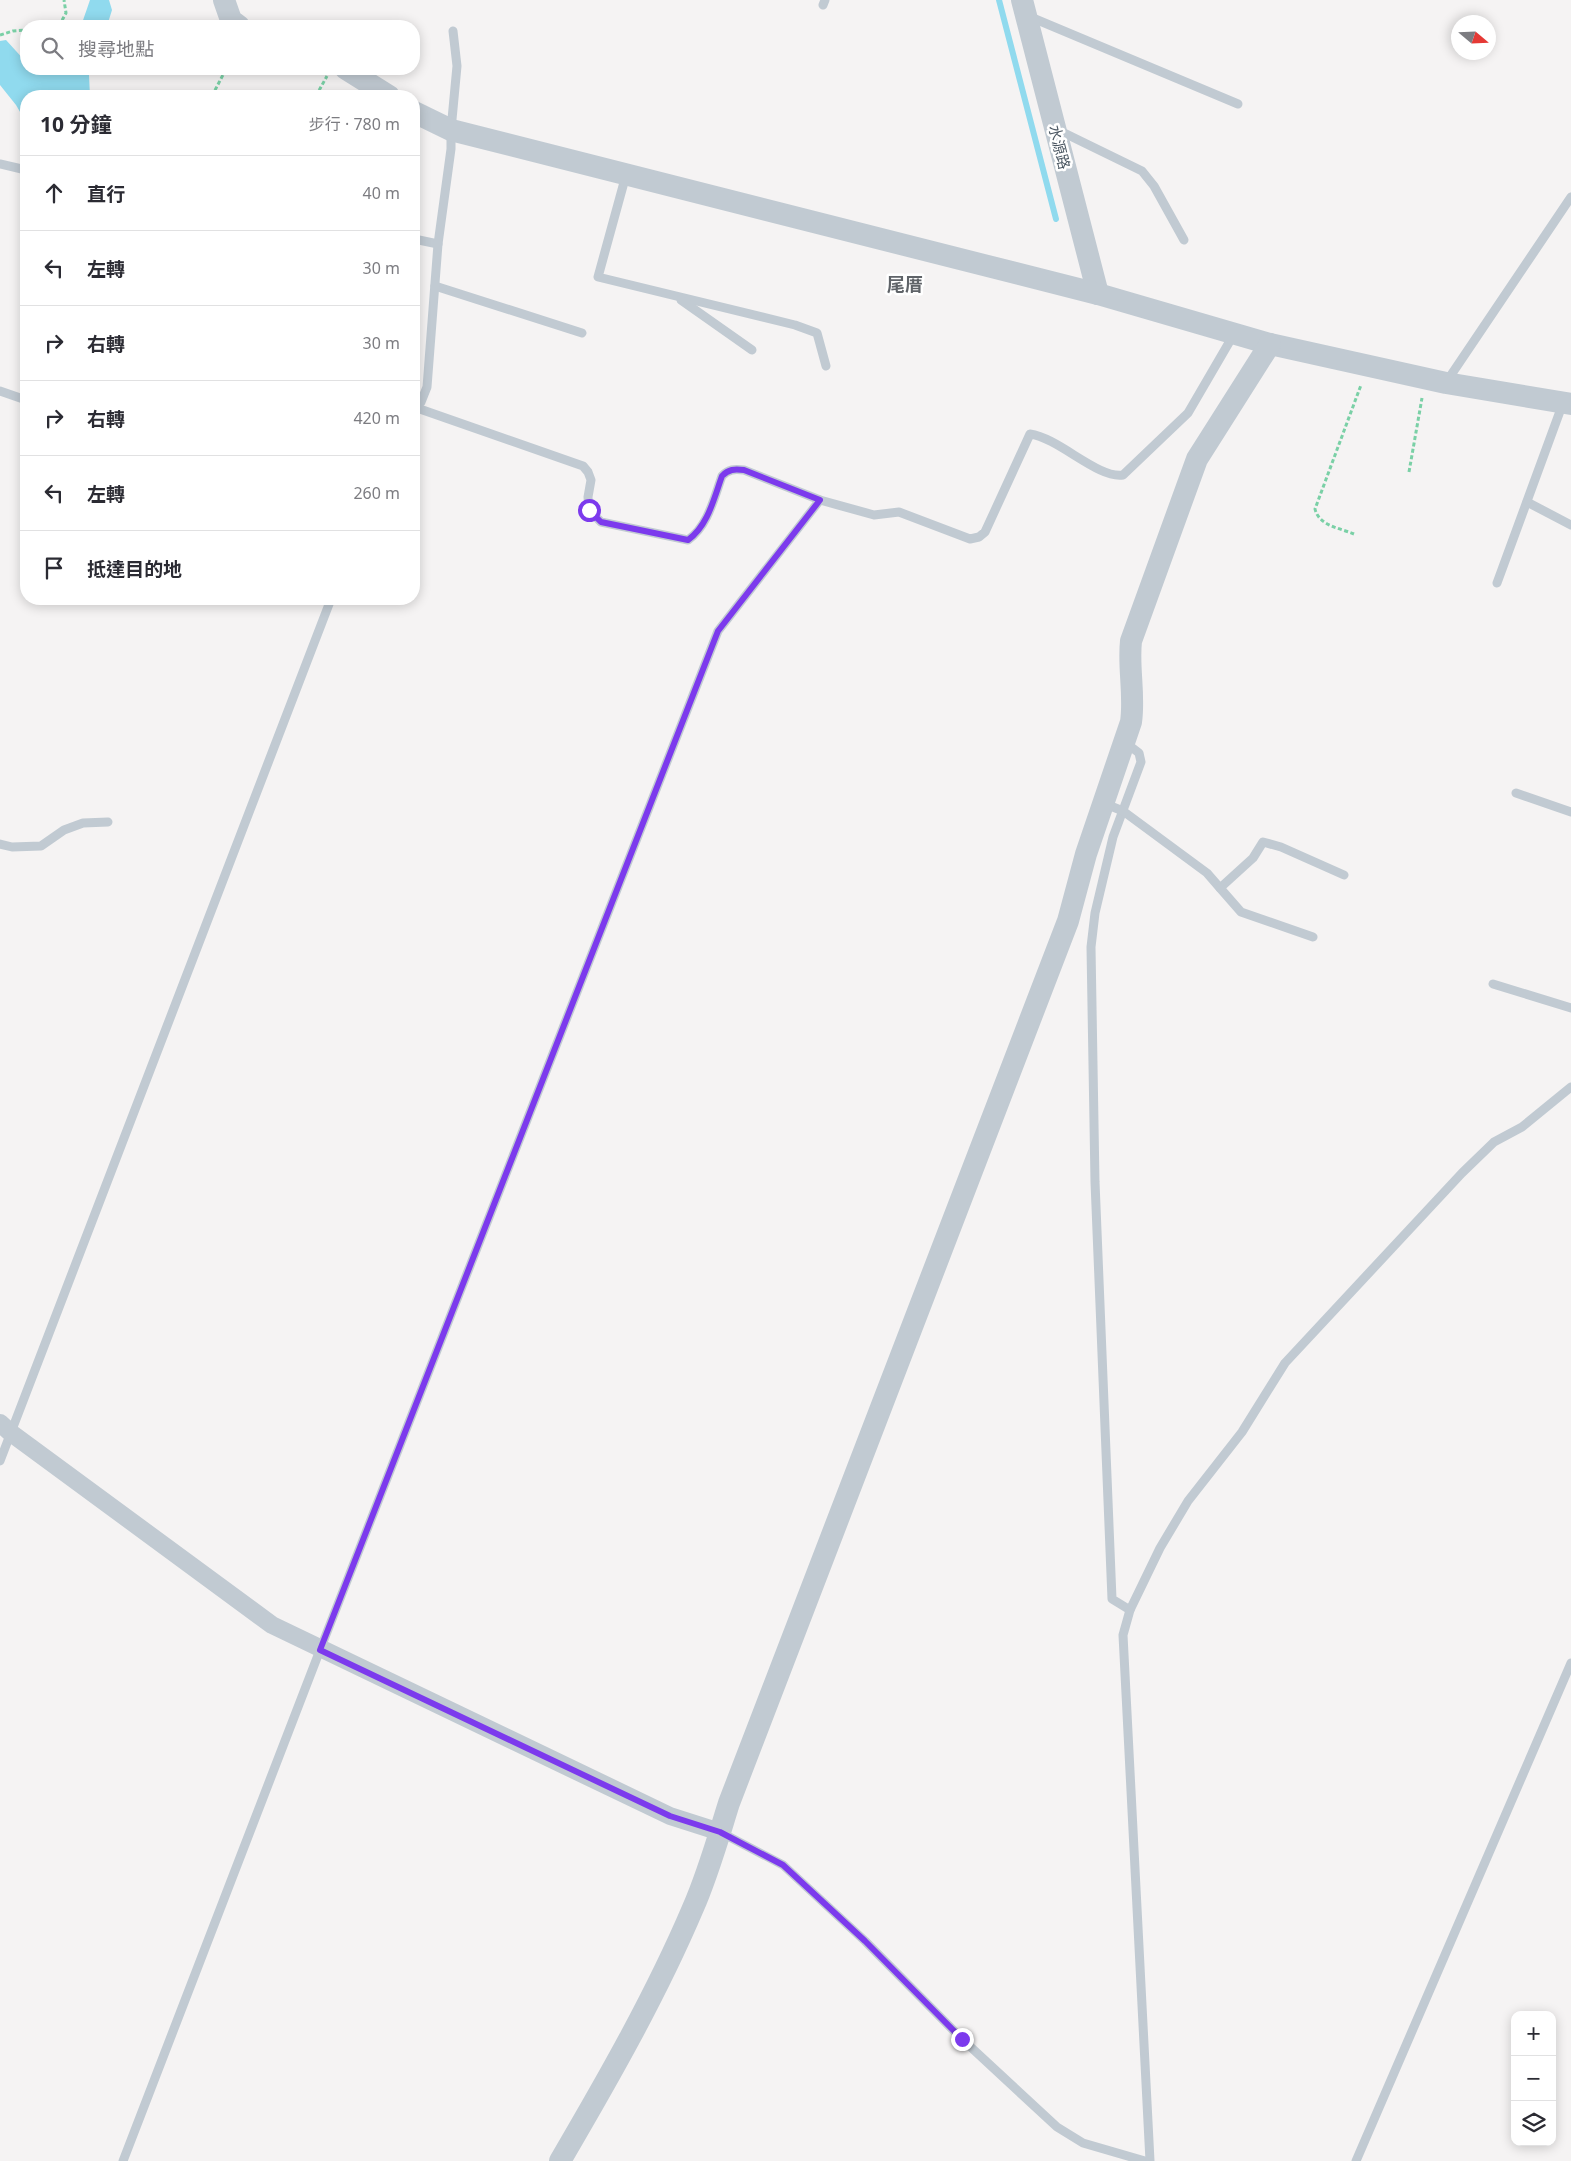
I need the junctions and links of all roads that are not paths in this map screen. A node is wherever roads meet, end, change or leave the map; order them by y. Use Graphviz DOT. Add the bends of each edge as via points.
graph roads {
  1 [pos="224,0"];
  2 [pos="1024,7"];
  3 [pos="231,20"];
  4 [pos="453,31"];
  5 [pos="356,75"];
  6 [pos="379,90"];
  7 [pos="1238,104"];
  8 [pos="420,115"];
  9 [pos="1055,128"];
  10 [pos="451,130"];
  11 [pos="0,164"];
  12 [pos="20,169"];
  13 [pos="626,174"];
  14 [pos="1571,197"];
  15 [pos="420,240"];
  16 [pos="1184,240"];
  17 [pos="438,244"];
  18 [pos="435,286"];
  19 [pos="1098,294"];
  20 [pos="676,296"];
  21 [pos="582,333"];
  22 [pos="1234,334"];
  23 [pos="1270,344"];
  24 [pos="752,350"];
  25 [pos="826,366"];
  26 [pos="1436,380"];
  27 [pos="0,391"];
  28 [pos="20,398"];
  29 [pos="420,403"];
  30 [pos="1567,404"];
  31 [pos="420,410"];
  32 [pos="820,500"];
  33 [pos="1527,502"];
  34 [pos="1571,525"];
  35 [pos="1497,583"];
  36 [pos="329,605"];
  37 [pos="1516,793"];
  38 [pos="1113,807"];
  39 [pos="1571,812"];
  40 [pos="108,822"];
  41 [pos="0,844"];
  42 [pos="1344,875"];
  43 [pos="1220,888"];
  44 [pos="1313,937"];
  45 [pos="1493,984"];
  46 [pos="1571,1008"];
  47 [pos="1571,1087"];
  48 [pos="6,1428"];
  49 [pos="0,1461"];
  50 [pos="1130,1610"];
  51 [pos="320,1650"];
  52 [pos="1571,1663"];
  53 [pos="720,1832"];
  54 [pos="123,2161"];
  55 [pos="560,2161"];
  56 [pos="1145,2161"];
  57 [pos="1150,2161"];
  58 [pos="1356,2161"];
  1 -- 3 [label="street"];
  2 -- 7 [label="lane"];
  2 -- 9 [label="street, 水源路"];
  4 -- 10 [label="lane" via="457,66"];
  5 -- 6 [label="street"];
  8 -- 10 [label="street"];
  9 -- 16 [label="lane" via="1142,171"];
  9 -- 19 [label="street, 水源路"];
  10 -- 13 [label="street"];
  10 -- 17 [label="lane"];
  11 -- 12 [label="lane"];
  13 -- 19 [label="street"];
  13 -- 20 [label="lane" via="598,277"];
  14 -- 26 [label="lane"];
  15 -- 17 [label="lane"];
  17 -- 18 [label="lane"];
  18 -- 21 [label="lane"];
  18 -- 29 [label="lane" via="427,387"];
  19 -- 22 [label="street"];
  20 -- 24 [label="lane"];
  20 -- 25 [label="lane" via="817,333"];
  22 -- 23 [label="street"];
  22 -- 32 [label="lane" via="1188,413 1123,475 1110,475 1044,438 1030,434 985,532 979,537 970,539 899,512 874,515"];
  23 -- 26 [label="street"];
  23 -- 38 [label="street" via="1204,446 1131,641 1132,711 1123,741"];
  26 -- 30 [label="street"];
  27 -- 28 [label="lane"];
  30 -- 33 [label="lane"];
  31 -- 32 [label="lane" via="583,466 591,480 589,510 601,522 688,540 703,525 722,476 728,470 736,469"];
  32 -- 51 [label="lane" via="718,631"];
  33 -- 34 [label="lane"];
  33 -- 35 [label="lane"];
  36 -- 48 [label="lane"];
  37 -- 39 [label="lane"];
  38 -- 43 [label="lane" via="1207,873"];
  38 -- 50 [label="lane" via="1114,837 1091,947 1095,1182 1112,1599"];
  38 -- 53 [label="street"];
  40 -- 41 [label="lane" via="83,823 64,830 41,846"];
  42 -- 43 [label="lane" via="1263,842 1253,858"];
  43 -- 44 [label="lane" via="1241,912"];
  45 -- 46 [label="lane"];
  47 -- 50 [label="lane" via="1522,1127 1494,1142 1286,1363 1242,1432 1188,1501 1160,1548"];
  48 -- 49 [label="lane"];
  48 -- 51 [label="street" via="272,1625"];
  50 -- 57 [label="lane" via="1123,1635"];
  51 -- 53 [label="street" via="670,1816"];
  51 -- 54 [label="lane"];
  52 -- 58 [label="lane"];
  53 -- 55 [label="street" via="694,1906 668,1964 603,2088"];
  53 -- 56 [label="lane" via="783,1865 1057,2127 1083,2143"];
}
